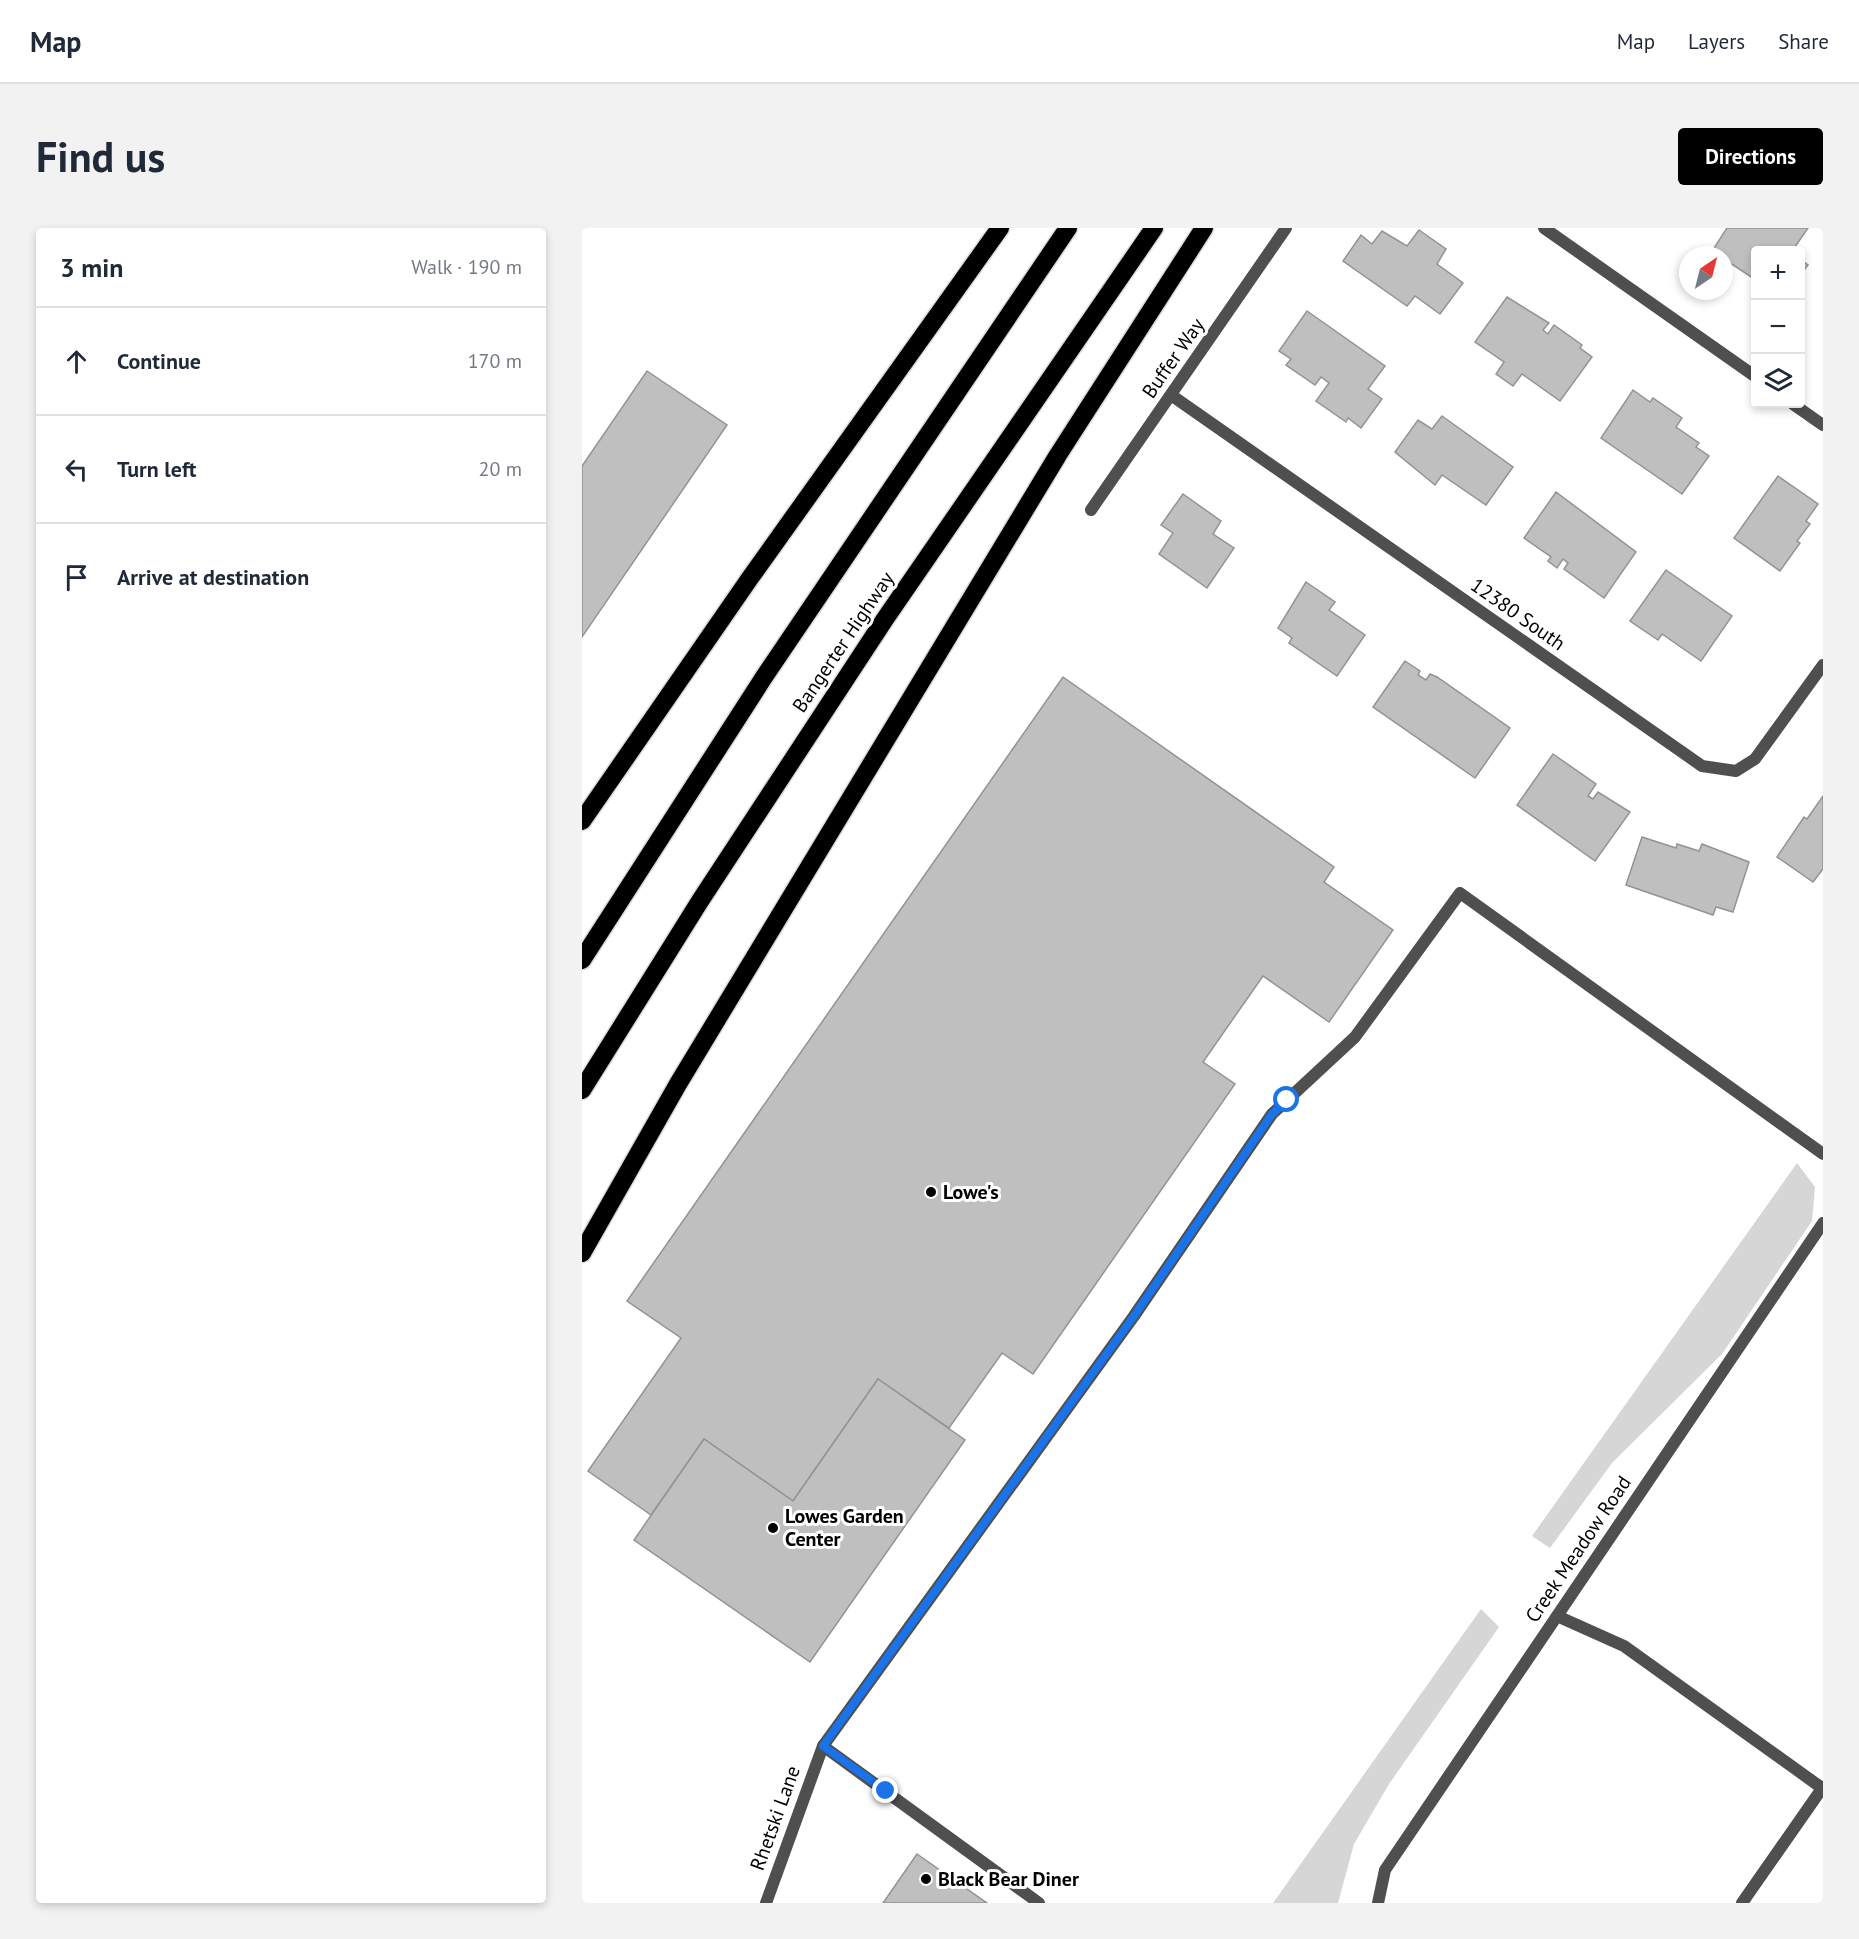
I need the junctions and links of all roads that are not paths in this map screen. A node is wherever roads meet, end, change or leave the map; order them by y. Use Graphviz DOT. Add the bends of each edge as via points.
graph roads {
  1 [pos="1000,228"];
  2 [pos="1068,228"];
  3 [pos="1154,228"];
  4 [pos="1204,228"];
  5 [pos="1286,228"];
  6 [pos="1544,228"];
  7 [pos="1751,374"];
  8 [pos="1171,394"];
  9 [pos="1799,408"];
  10 [pos="1823,425"];
  11 [pos="1091,510"];
  12 [pos="1823,665"];
  13 [pos="582,821"];
  14 [pos="582,960"];
  15 [pos="582,1090"];
  16 [pos="1823,1154"];
  17 [pos="1823,1223"];
  18 [pos="582,1253"];
  19 [pos="1557,1616"];
  20 [pos="823,1746"];
  21 [pos="1823,1787"];
  22 [pos="766,1903"];
  23 [pos="1040,1903"];
  24 [pos="1378,1903"];
  25 [pos="1742,1903"];
  1 -- 13 [label="highway"];
  2 -- 14 [label="highway" via="764,677"];
  3 -- 15 [label="highway, Bangerter Highway" via="873,638 700,901"];
  4 -- 18 [label="highway" via="1058,455 678,1084"];
  5 -- 8 [label="street, Buffer Way"];
  6 -- 7 [label="street"];
  8 -- 11 [label="street, Buffer Way"];
  8 -- 12 [label="street, 12380 South" via="1702,766 1736,771 1755,759"];
  9 -- 10 [label="street"];
  16 -- 20 [label="street, Rhetski Lane" via="1460,893 1355,1037 1272,1114 1134,1316"];
  17 -- 19 [label="street, Creek Meadow Road"];
  19 -- 21 [label="street" via="1623,1646"];
  19 -- 24 [label="street, Creek Meadow Road" via="1385,1870"];
  20 -- 22 [label="street, Rhetski Lane"];
  20 -- 23 [label="street"];
  21 -- 25 [label="street"];
}
